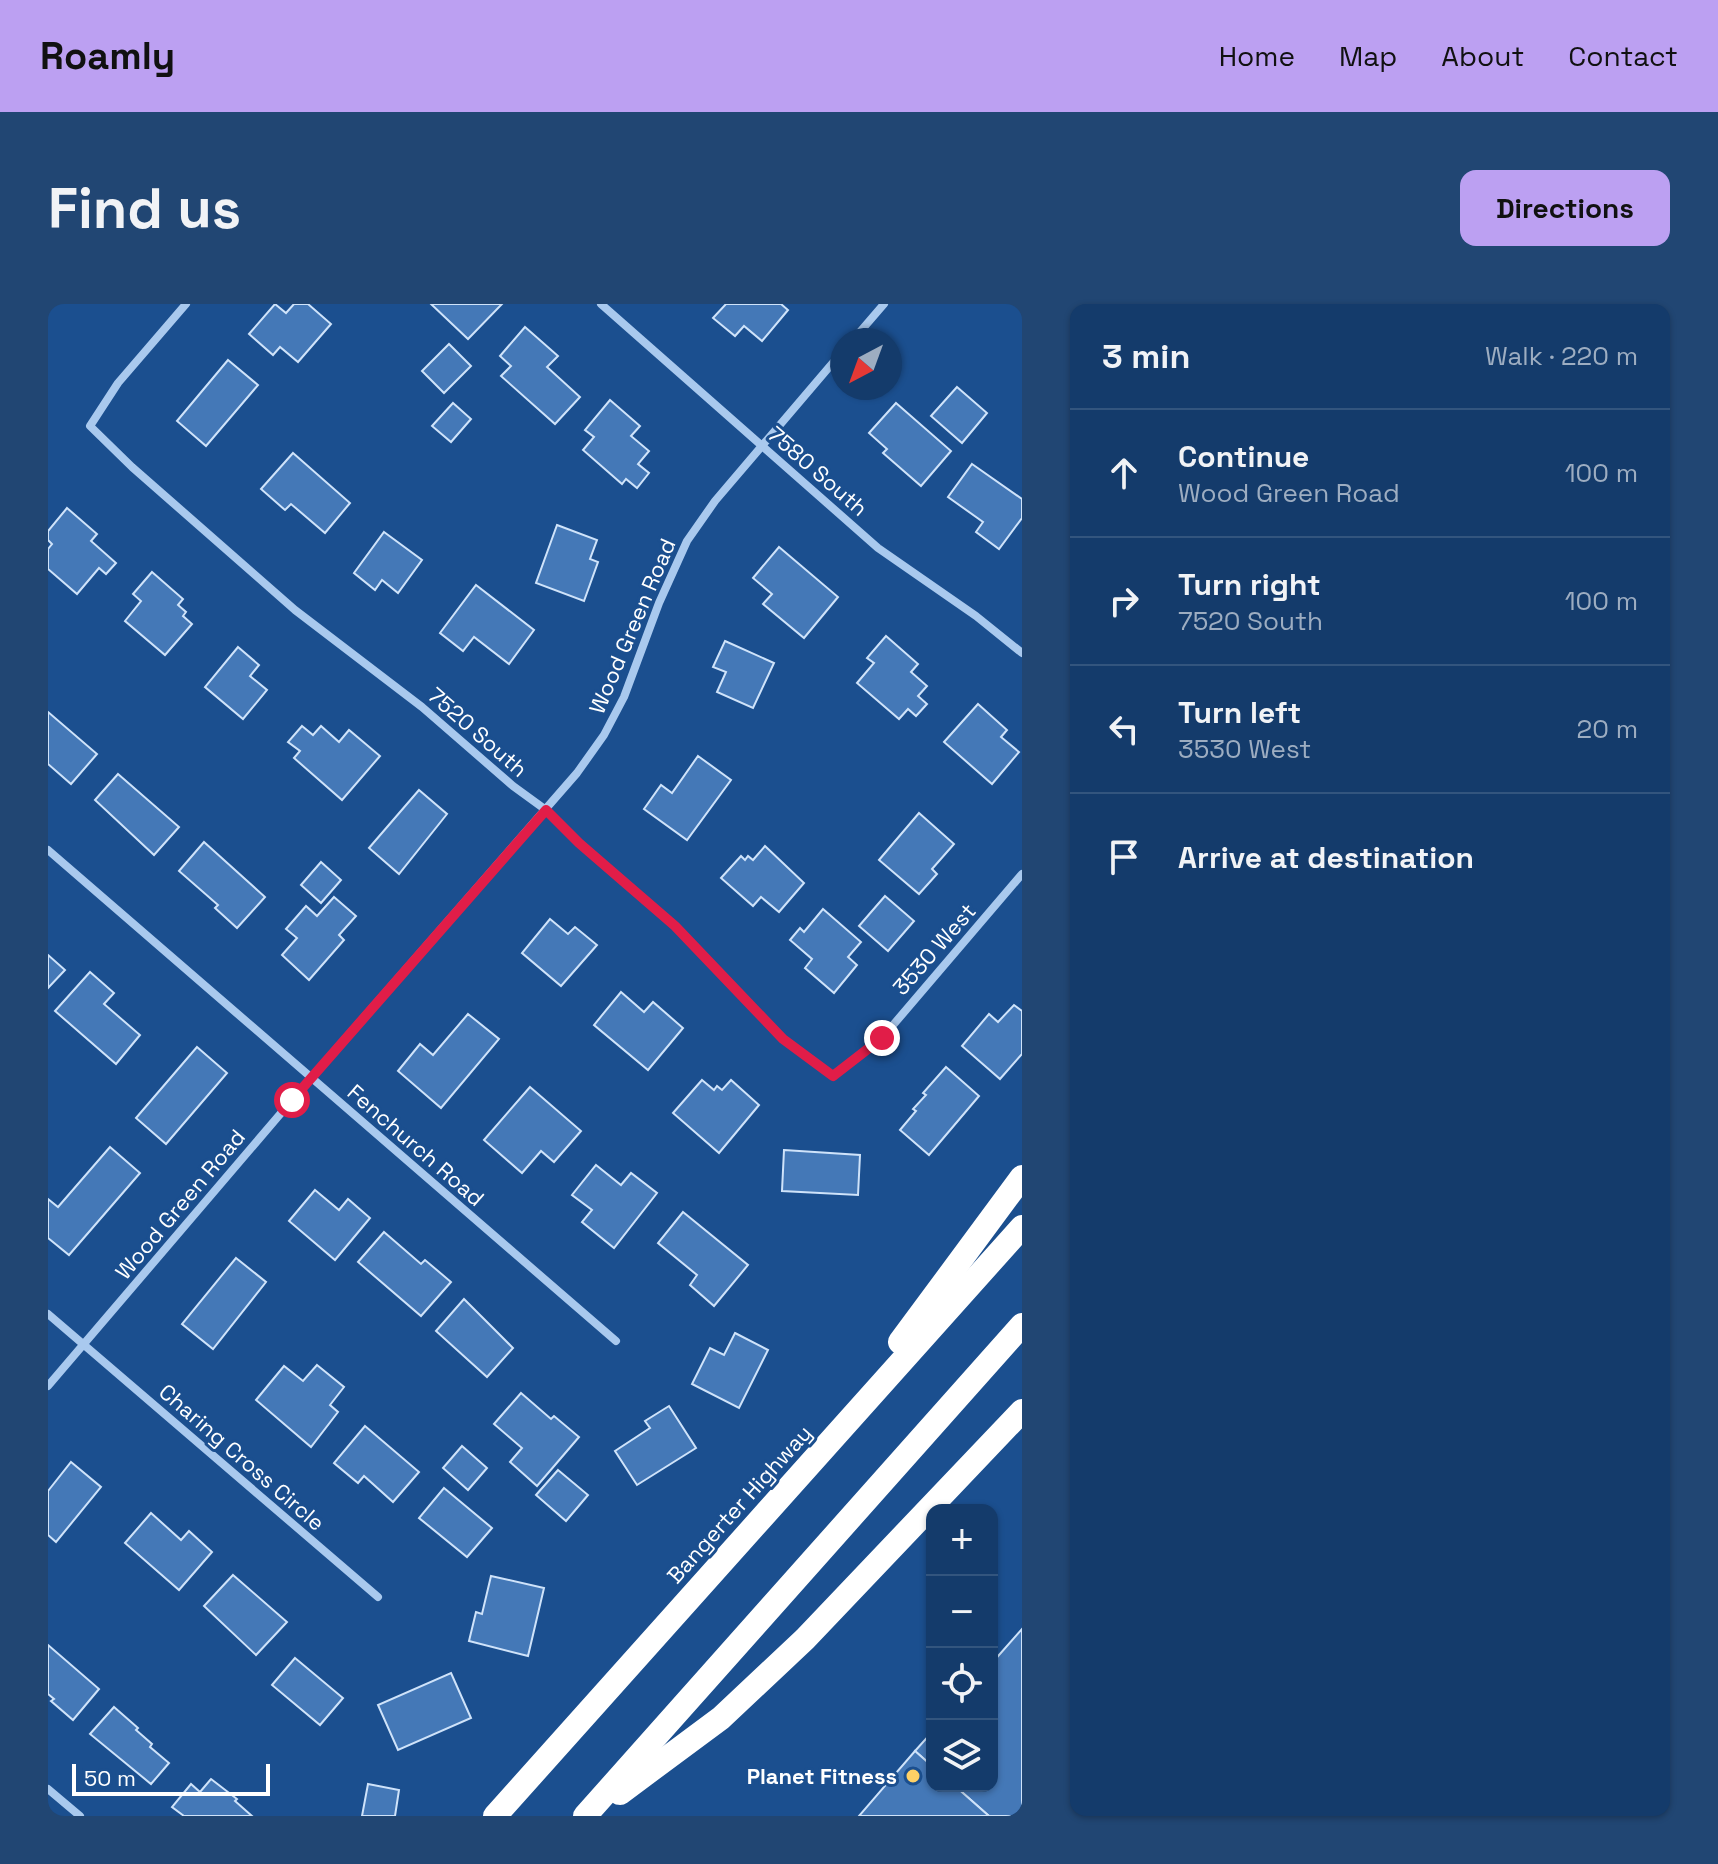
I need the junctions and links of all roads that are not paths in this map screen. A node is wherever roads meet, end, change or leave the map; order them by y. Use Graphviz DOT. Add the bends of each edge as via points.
graph roads {
  1 [pos="186,304"];
  2 [pos="601,304"];
  3 [pos="884,304"];
  4 [pos="863,328"];
  5 [pos="830,366"];
  6 [pos="762,445"];
  7 [pos="1022,653"];
  8 [pos="546,810"];
  9 [pos="48,850"];
  10 [pos="1022,874"];
  11 [pos="833,1076"];
  12 [pos="311,1078"];
  13 [pos="1022,1177"];
  14 [pos="1022,1227"];
  15 [pos="48,1314"];
  16 [pos="1022,1325"];
  17 [pos="616,1341"];
  18 [pos="83,1345"];
  19 [pos="48,1386"];
  20 [pos="1022,1411"];
  21 [pos="813,1460"];
  22 [pos="378,1597"];
  23 [pos="48,1789"];
  24 [pos="80,1816"];
  25 [pos="495,1816"];
  26 [pos="587,1816"];
  1 -- 8 [label="street, 7520 South" via="118,383 90,426 295,610"];
  2 -- 6 [label="street, 7580 South"];
  3 -- 4 [label="street"];
  5 -- 6 [label="street, Wood Green Road"];
  6 -- 7 [label="street, 7580 South" via="878,548"];
  6 -- 8 [label="street, Wood Green Road" via="687,541 624,697 604,735"];
  8 -- 11 [label="street, 7520 South" via="675,926 783,1039"];
  8 -- 12 [label="street, Wood Green Road"];
  9 -- 12 [label="street, Fenchurch Road"];
  10 -- 11 [label="street, 3530 West" via="882,1038"];
  12 -- 17 [label="street, Fenchurch Road"];
  12 -- 18 [label="street, Wood Green Road"];
  13 -- 21 [label="highway"];
  14 -- 21 [label="highway, Bangerter Highway"];
  15 -- 18 [label="street, Charing Cross Circle"];
  16 -- 26 [label="highway"];
  18 -- 19 [label="street, Wood Green Road"];
  18 -- 22 [label="street, Charing Cross Circle"];
  20 -- 26 [label="highway" via="805,1639 721,1718"];
  21 -- 25 [label="highway, Bangerter Highway"];
  23 -- 24 [label="street"];
}
